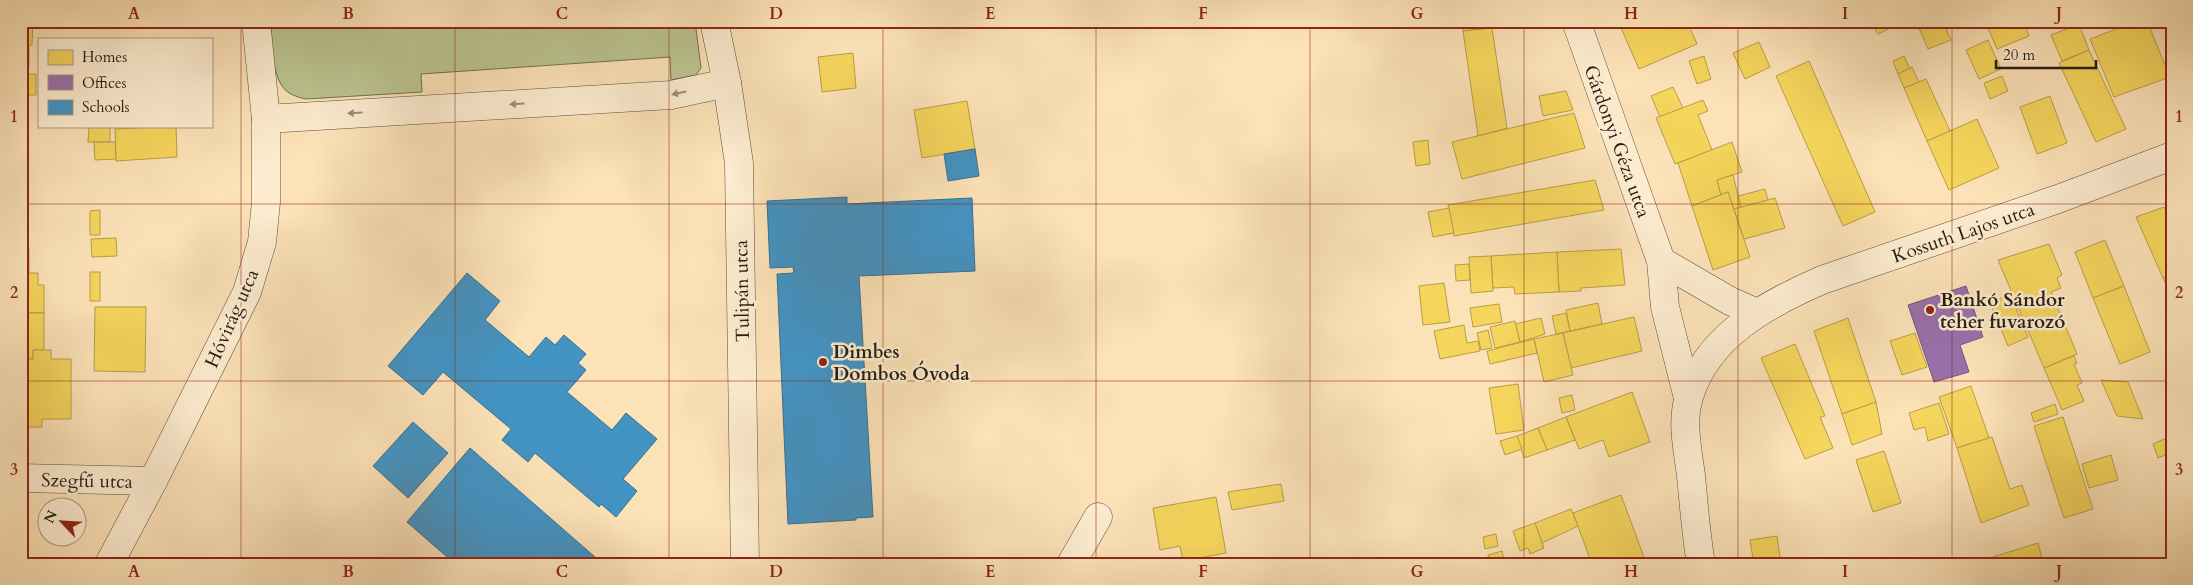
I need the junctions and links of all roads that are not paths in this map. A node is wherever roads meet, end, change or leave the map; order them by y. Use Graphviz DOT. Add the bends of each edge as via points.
graph roads {
  1 [pos="256,21"];
  2 [pos="714,21"];
  3 [pos="1576,21"];
  4 [pos="727,83"];
  5 [pos="266,119"];
  6 [pos="2172,156"];
  7 [pos="1661,261"];
  8 [pos="1757,313"];
  9 [pos="1688,398"];
  10 [pos="21,478"];
  11 [pos="154,481"];
  12 [pos="1098,517"];
  13 [pos="109,564"];
  14 [pos="745,564"];
  15 [pos="1071,564"];
  16 [pos="1701,564"];
  1 -- 5 [label="street, Hóvirág utca"];
  2 -- 4 [label="street, Tulipán utca"];
  3 -- 7 [label="street, Gárdonyi Géza utca"];
  4 -- 5 [label="street, one-way" via="671,95"];
  4 -- 14 [label="street, Tulipán utca" via="739,163"];
  5 -- 11 [label="street, Hóvirág utca" via="266,202 262,242 247,292"];
  6 -- 8 [label="street, Kossuth Lajos utca" via="1822,280"];
  7 -- 8 [label="street"];
  7 -- 9 [label="street, Gárdonyi Géza utca" via="1665,307"];
  8 -- 9 [label="street, Kossuth Lajos utca" via="1713,350 1698,372"];
  9 -- 16 [label="street" via="1685,428"];
  10 -- 11 [label="street, Szegfű utca"];
  11 -- 13 [label="street, Hóvirág utca"];
  12 -- 15 [label="street"];
}
